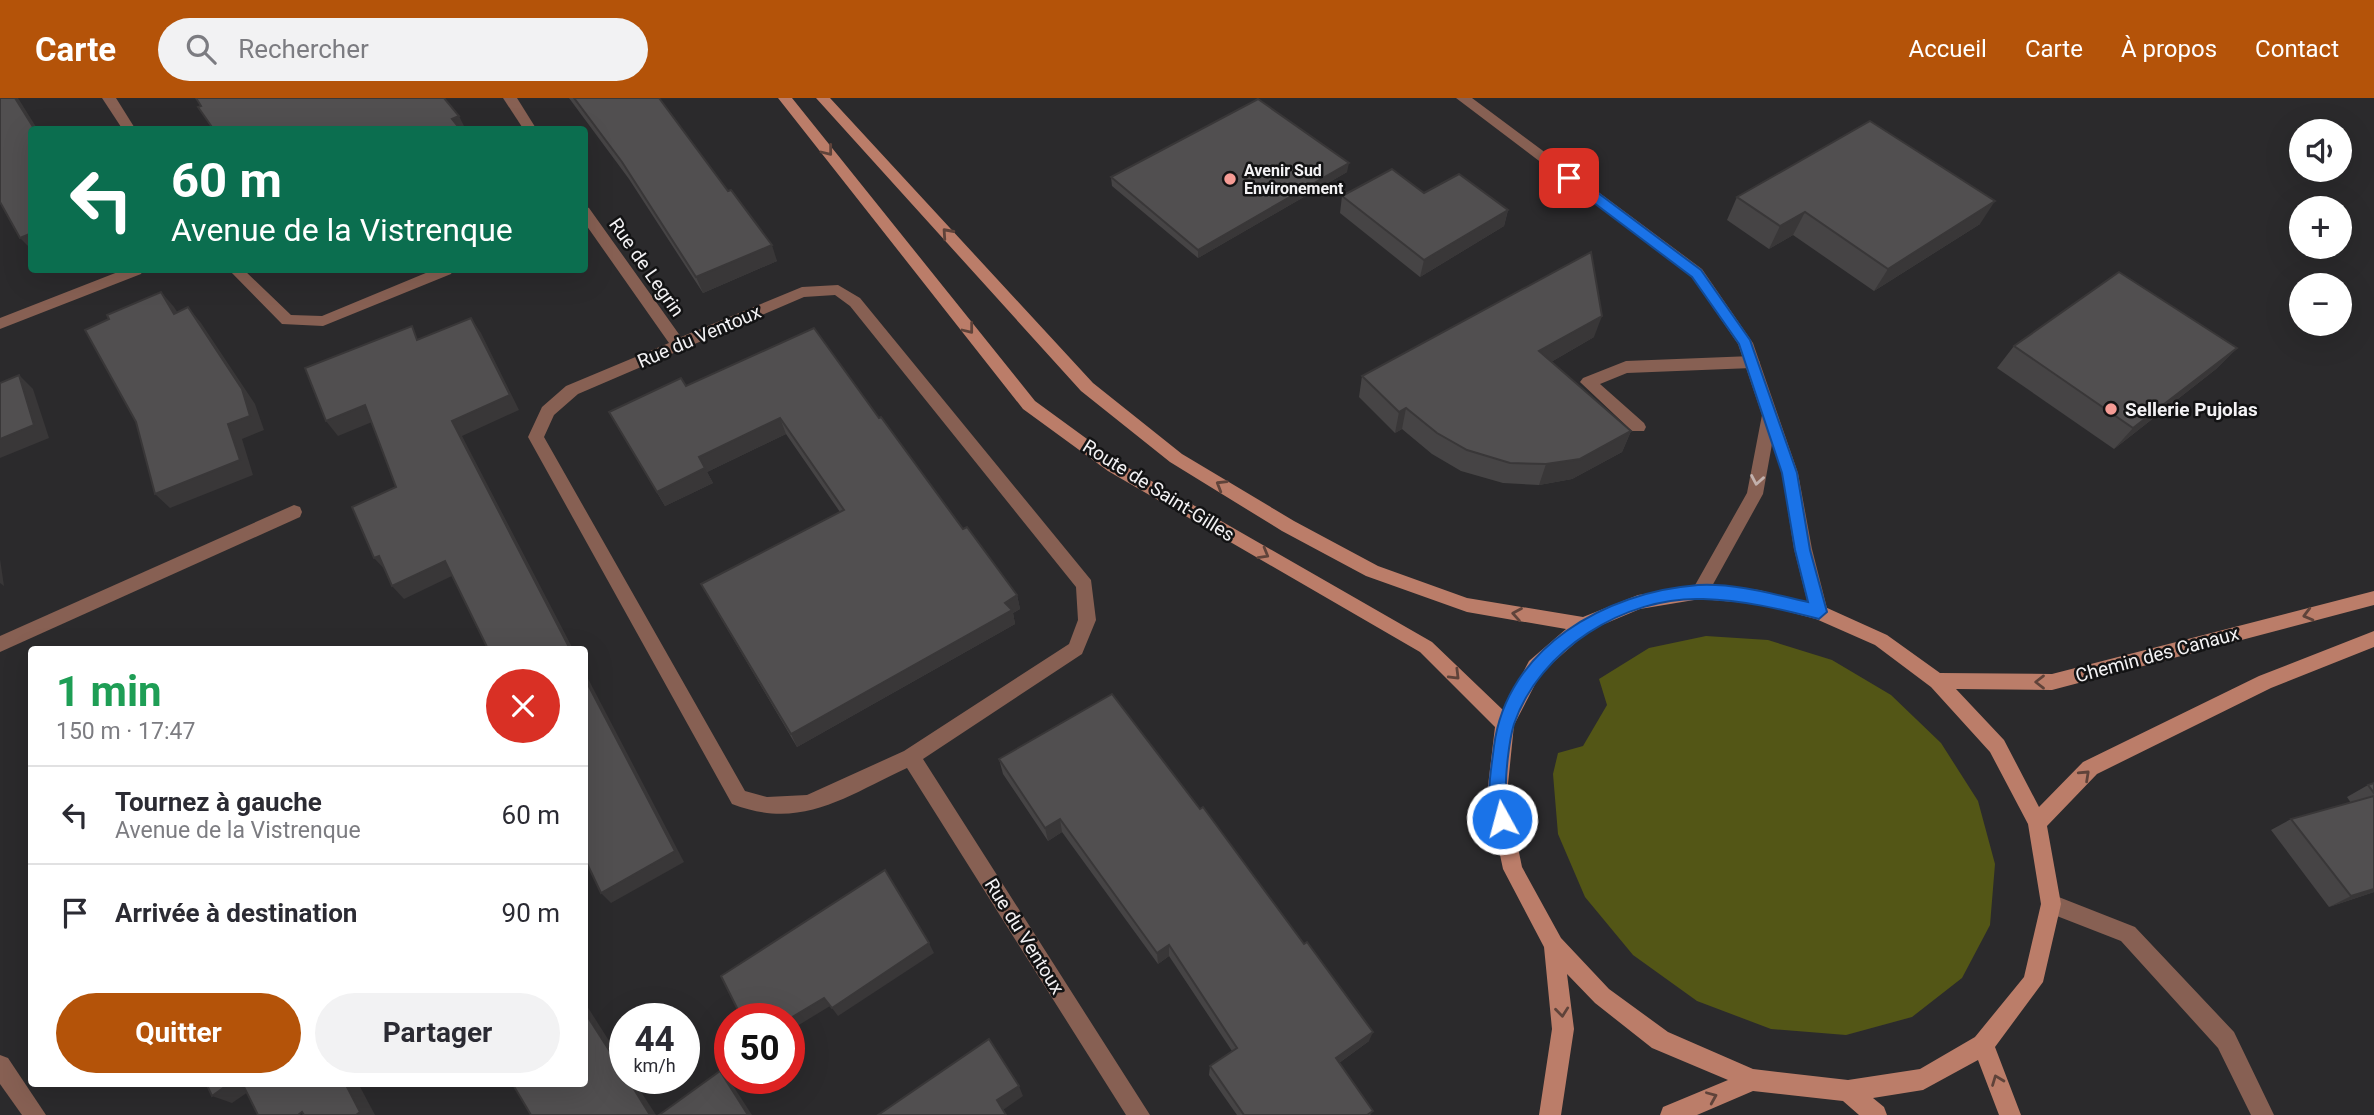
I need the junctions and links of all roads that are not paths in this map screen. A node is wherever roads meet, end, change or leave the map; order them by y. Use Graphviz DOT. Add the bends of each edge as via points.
graph roads {
  1 [pos="109,98"];
  2 [pos="510,98"];
  3 [pos="785,98"];
  4 [pos="823,98"];
  5 [pos="1463,98"];
  6 [pos="128,126"];
  7 [pos="528,126"];
  8 [pos="588,215"];
  9 [pos="128,273"];
  10 [pos="239,273"];
  11 [pos="439,273"];
  12 [pos="0,324"];
  13 [pos="678,344"];
  14 [pos="1752,362"];
  15 [pos="1769,413"];
  16 [pos="1638,428"];
  17 [pos="294,512"];
  18 [pos="1700,592"];
  19 [pos="2374,598"];
  20 [pos="1819,612"];
  21 [pos="1584,625"];
  22 [pos="2374,639"];
  23 [pos="0,644"];
  24 [pos="1937,681"];
  25 [pos="1505,724"];
  26 [pos="911,757"];
  27 [pos="2037,823"];
  28 [pos="2050,904"];
  29 [pos="1554,944"];
  30 [pos="1983,1045"];
  31 [pos="0,1066"];
  32 [pos="1753,1080"];
  33 [pos="1848,1091"];
  34 [pos="35,1115"];
  35 [pos="1139,1115"];
  36 [pos="1550,1115"];
  37 [pos="1671,1115"];
  38 [pos="1876,1115"];
  39 [pos="2010,1115"];
  40 [pos="2263,1115"];
  1 -- 6 [label="street"];
  2 -- 7 [label="street"];
  3 -- 25 [label="main road, Route de Saint-Gilles, one-way" via="1029,405 1114,467 1426,647"];
  21 -- 4 [label="main road, Route de Saint-Gilles, one-way" via="1466,605 1372,571 1176,458 1087,387"];
  5 -- 14 [label="street" via="1697,273 1745,343"];
  8 -- 13 [label="street, Rue de Legrin"];
  9 -- 12 [label="street"];
  10 -- 11 [label="street" via="287,320 323,321"];
  13 -- 26 [label="street, Rue du Ventoux" via="572,390 548,411 536,438 732,786 739,798 767,806 808,804"];
  13 -- 26 [label="street, Rue du Ventoux" via="802,292 838,290 855,302 1085,585 1087,620 1076,649"];
  14 -- 15 [label="street"];
  14 -- 16 [label="street" via="1626,367 1588,382"];
  15 -- 18 [label="street, one-way" via="1755,494"];
  15 -- 20 [label="street" via="1790,473 1802,550"];
  17 -- 23 [label="street"];
  18 -- 20 [label="main road" via="1759,597"];
  18 -- 21 [label="main road" via="1638,602"];
  19 -- 24 [label="main road, Chemin des Canaux, one-way" via="2052,682"];
  20 -- 24 [label="main road" via="1881,640"];
  21 -- 25 [label="main road" via="1535,667"];
  27 -- 22 [label="main road, one-way" via="2090,768 2265,682"];
  24 -- 27 [label="main road" via="1997,746"];
  25 -- 29 [label="main road" via="1497,794 1513,869"];
  26 -- 35 [label="street, Rue du Ventoux"];
  27 -- 28 [label="main road"];
  28 -- 30 [label="main road" via="2033,982"];
  28 -- 40 [label="street" via="2128,934 2226,1040"];
  29 -- 32 [label="main road" via="1602,996 1660,1040"];
  29 -- 36 [label="main road, one-way" via="1563,1029"];
  30 -- 33 [label="main road" via="1923,1079"];
  39 -- 30 [label="main road, one-way"];
  31 -- 34 [label="street"];
  32 -- 33 [label="main road"];
  37 -- 32 [label="main road, one-way"];
  33 -- 38 [label="main road"];
}
